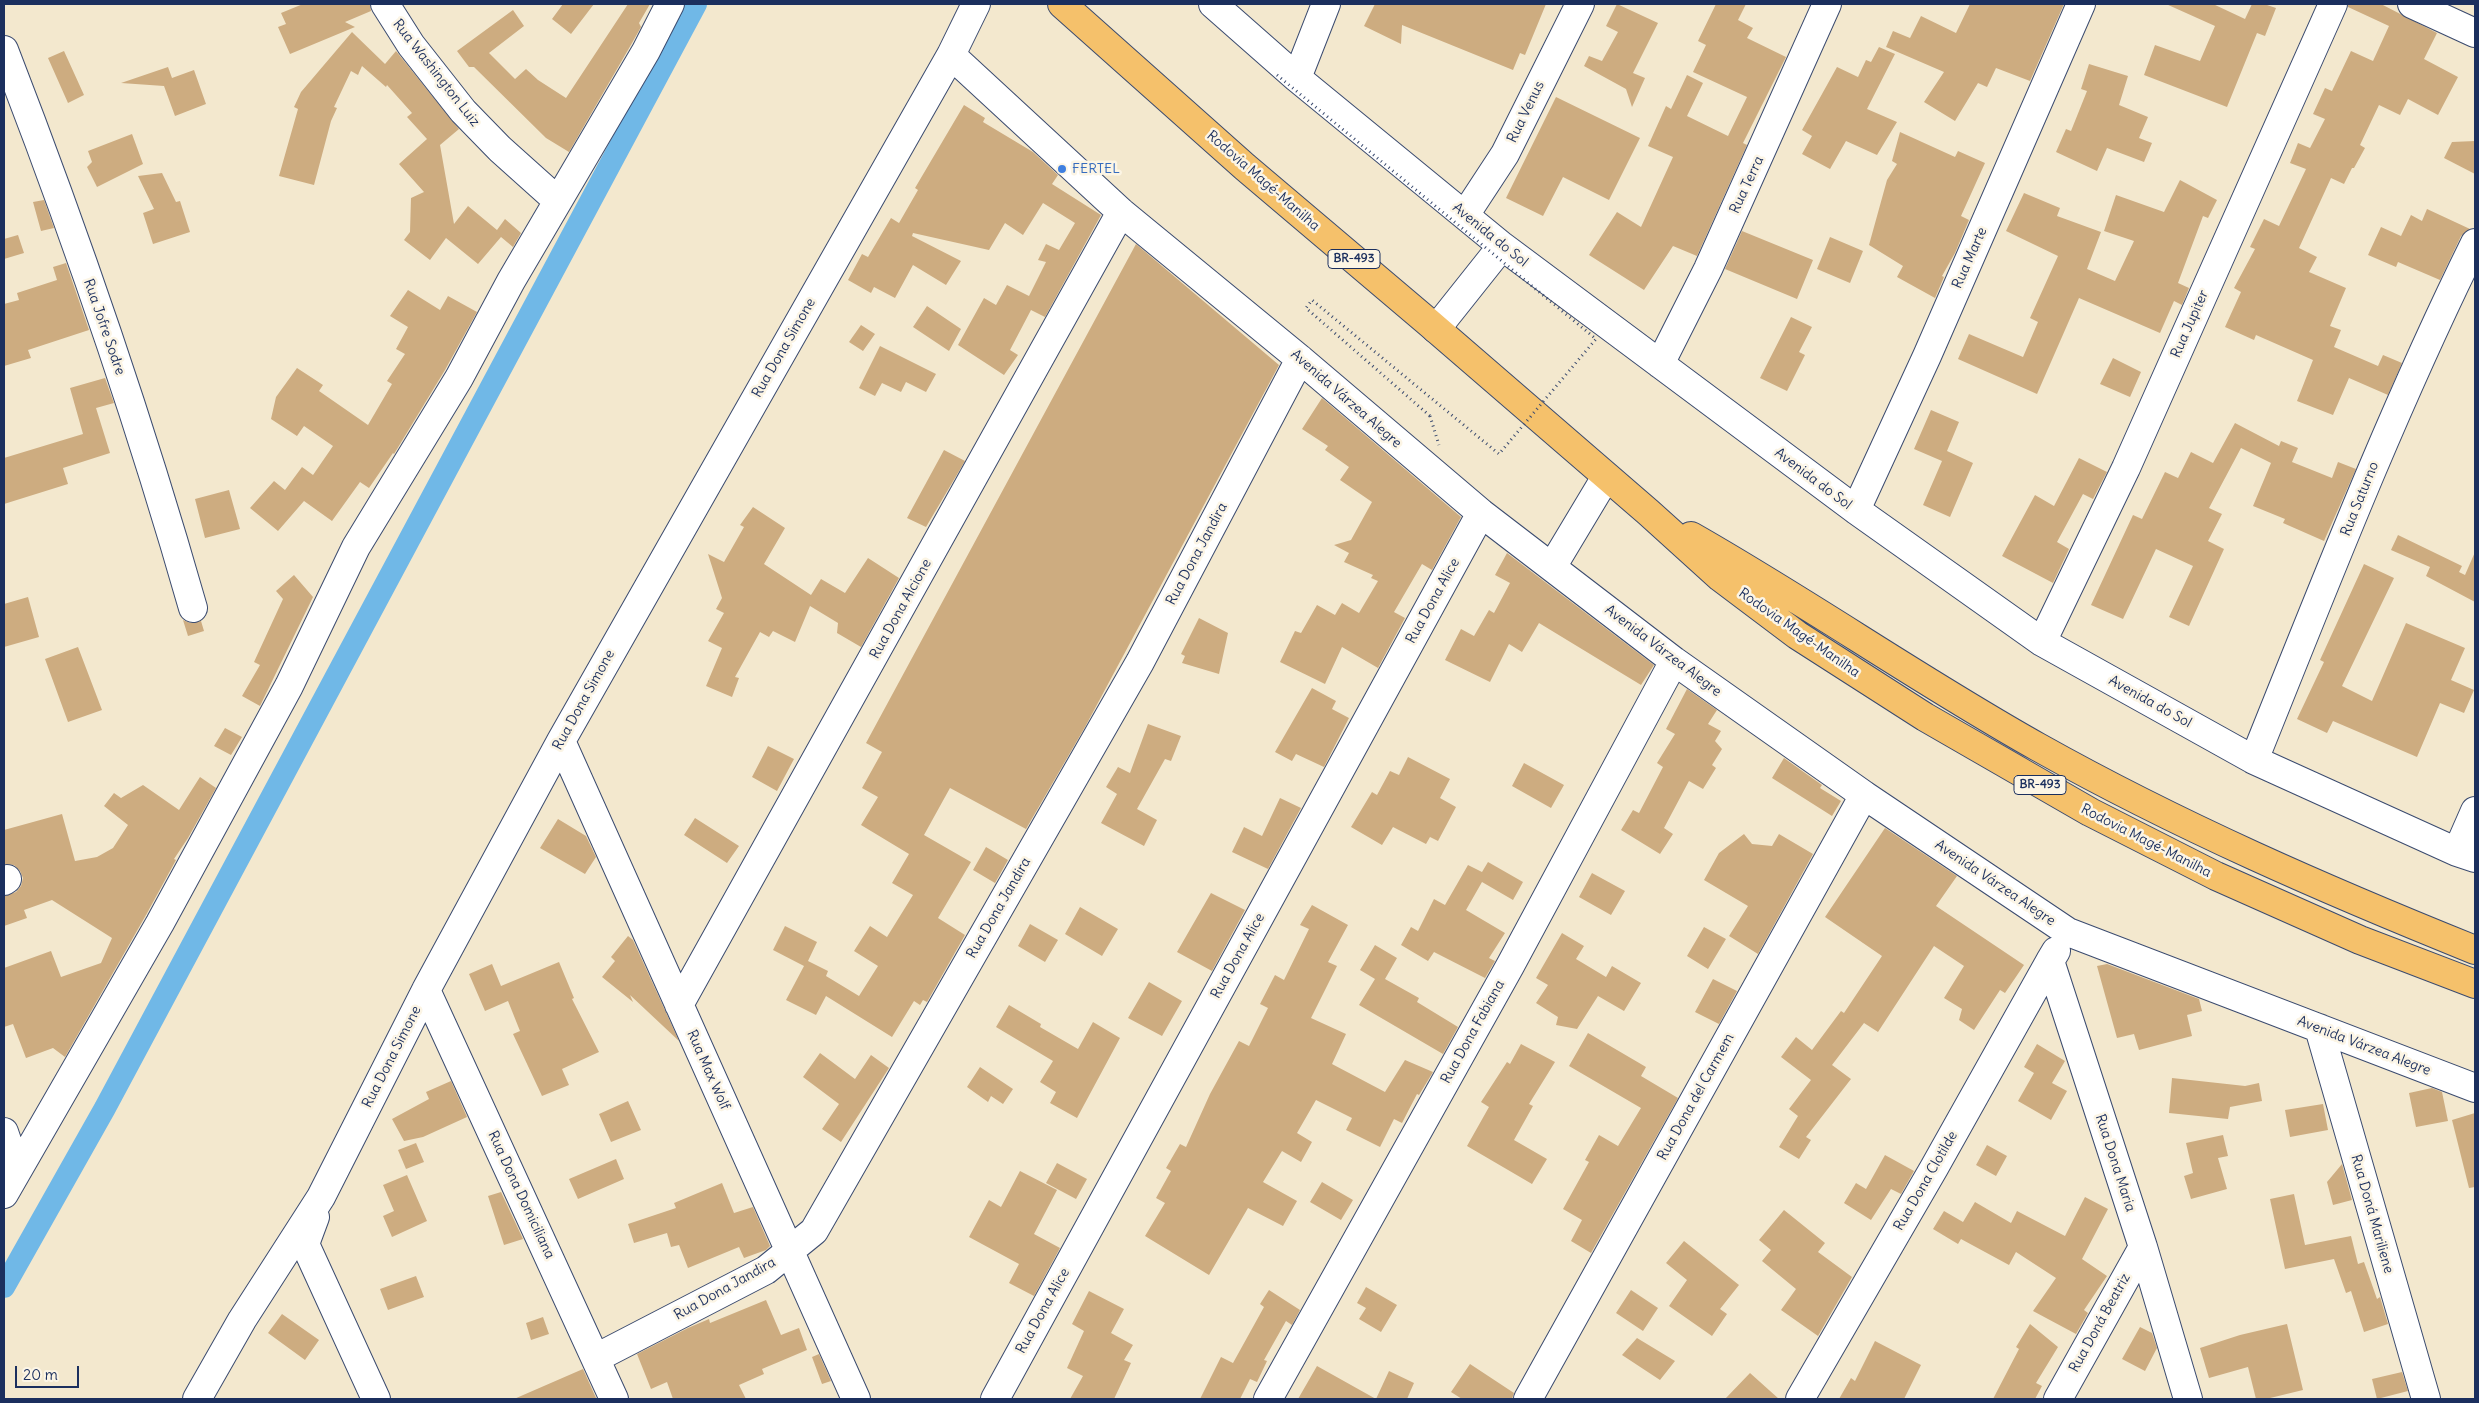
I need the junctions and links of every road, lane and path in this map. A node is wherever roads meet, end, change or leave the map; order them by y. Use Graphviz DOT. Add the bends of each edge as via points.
graph roads {
  1 [pos="384,4"];
  2 [pos="670,4"];
  3 [pos="1062,4"];
  4 [pos="1213,4"];
  5 [pos="1326,4"];
  6 [pos="1580,4"];
  7 [pos="1827,4"];
  8 [pos="2081,4"];
  9 [pos="2334,4"];
  10 [pos="2412,4"];
  11 [pos="967,8"];
  12 [pos="2475,32"];
  13 [pos="4,50"];
  14 [pos="951,55"];
  15 [pos="1287,77"];
  16 [pos="558,201"];
  17 [pos="1121,212"];
  18 [pos="1465,215"];
  19 [pos="2475,243"];
  20 [pos="1502,246"];
  21 [pos="1436,329"];
  22 [pos="1300,359"];
  23 [pos="1660,364"];
  24 [pos="1430,416"];
  25 [pos="1606,476"];
  26 [pos="1856,510"];
  27 [pos="1648,512"];
  28 [pos="1481,514"];
  29 [pos="1552,567"];
  30 [pos="193,608"];
  31 [pos="2042,642"];
  32 [pos="1674,662"];
  33 [pos="561,740"];
  34 [pos="2254,760"];
  35 [pos="1864,795"];
  36 [pos="2475,812"];
  37 [pos="2466,855"];
  38 [pos="2068,932"];
  39 [pos="2475,950"];
  40 [pos="2050,961"];
  41 [pos="2475,984"];
  42 [pos="426,990"];
  43 [pos="679,1005"];
  44 [pos="2319,1028"];
  45 [pos="2475,1088"];
  46 [pos="4,1132"];
  47 [pos="17,1170"];
  48 [pos="4,1194"];
  49 [pos="321,1196"];
  50 [pos="2143,1247"];
  51 [pos="790,1252"];
  52 [pos="596,1358"];
  53 [pos="197,1399"];
  54 [pos="376,1399"];
  55 [pos="614,1399"];
  56 [pos="856,1399"];
  57 [pos="995,1399"];
  58 [pos="1268,1399"];
  59 [pos="1528,1399"];
  60 [pos="1800,1399"];
  61 [pos="2058,1399"];
  62 [pos="2188,1399"];
  63 [pos="2426,1399"];
  1 -- 16 [label="street, Rua Washington Luiz" via="463,112"];
  2 -- 16 [label="street"];
  3 -- 21 [label="highway, Rodovia Magé-Manilha / BR-493"];
  4 -- 15 [label="street, Avenida do Sol"];
  5 -- 15 [label="street"];
  6 -- 18 [label="street, Rua Venus" via="1505,154"];
  7 -- 23 [label="street, Rua Terra" via="1708,269"];
  8 -- 26 [label="street, Rua Marte"];
  9 -- 31 [label="street, Rua Jupiter" via="2126,468"];
  10 -- 12 [label="street"];
  11 -- 14 [label="street, Rua Dona Simone"];
  13 -- 30 [label="street, Rua Jofre Sodre" via="75,240 159,491"];
  14 -- 17 [label="street, Avenida Várzea Alegre"];
  14 -- 33 [label="street, Rua Dona Simone"];
  15 -- 18 [label="street, Avenida do Sol"];
  15 -- 24 [label="path, bridge" via="1596,339 1499,454 1312,300 1306,308"];
  16 -- 47 [label="street" via="459,378 356,547 289,686 160,923"];
  17 -- 22 [label="street, Avenida Várzea Alegre"];
  17 -- 43 [label="street, Rua Dona Alcione"];
  18 -- 20 [label="street, Avenida do Sol"];
  19 -- 34 [label="street, Rua Saturno" via="2374,466"];
  20 -- 21 [label="street"];
  20 -- 23 [label="street, Avenida do Sol"];
  21 -- 25 [label="highway, Rodovia Magé-Manilha / BR-493"];
  22 -- 28 [label="street, Avenida Várzea Alegre"];
  22 -- 51 [label="street, Rua Dona Jandira" via="1140,662 814,1231"];
  23 -- 26 [label="street, Avenida do Sol"];
  25 -- 27 [label="highway, Rodovia Magé-Manilha / BR-493"];
  25 -- 29 [label="street"];
  26 -- 31 [label="street, Avenida do Sol"];
  27 -- 39 [label="highway, Rodovia Magé-Manilha / BR-493" via="1815,609 1940,690 2096,779 2228,846"];
  27 -- 41 [label="highway, Rodovia Magé-Manilha / BR-493" via="1720,577 1797,635 2022,775 2216,876 2360,940"];
  28 -- 29 [label="street, Avenida Várzea Alegre"];
  28 -- 57 [label="street, Rua Dona Alice"];
  29 -- 32 [label="street, Avenida Várzea Alegre"];
  31 -- 34 [label="street, Avenida do Sol"];
  32 -- 35 [label="street, Avenida Várzea Alegre"];
  32 -- 58 [label="street, Rua Dona Fabiana" via="1515,957"];
  33 -- 42 [label="street, Rua Dona Simone"];
  33 -- 43 [label="street, Rua Max Wolf"];
  34 -- 37 [label="street, Avenida do Sol"];
  35 -- 38 [label="street, Avenida Várzea Alegre"];
  35 -- 59 [label="street, Rua Dona del Carmem"];
  36 -- 37 [label="street"];
  38 -- 40 [label="street"];
  38 -- 44 [label="street, Avenida Várzea Alegre"];
  40 -- 50 [label="street, Rua Dona Maria"];
  40 -- 60 [label="street, Rua Dona Clotilde"];
  42 -- 49 [label="street, Rua Dona Simone"];
  42 -- 52 [label="street, Rua Dona Domiciliana"];
  43 -- 51 [label="street, Rua Max Wolf"];
  44 -- 45 [label="street, Avenida Várzea Alegre"];
  44 -- 63 [label="street, Rua Doná Mariliene"];
  46 -- 47 [label="street"];
  47 -- 48 [label="street"];
  49 -- 53 [label="street, Rua Dona Simone" via="242,1320"];
  49 -- 54 [label="street" via="305,1244"];
  50 -- 61 [label="street, Rua Doná Beatriz"];
  50 -- 62 [label="street, Rua Dona Maria"];
  51 -- 52 [label="street, Rua Dona Jandira" via="766,1270"];
  51 -- 56 [label="street, Rua Max Wolf"];
  52 -- 55 [label="street, Rua Dona Domiciliana"];
}
